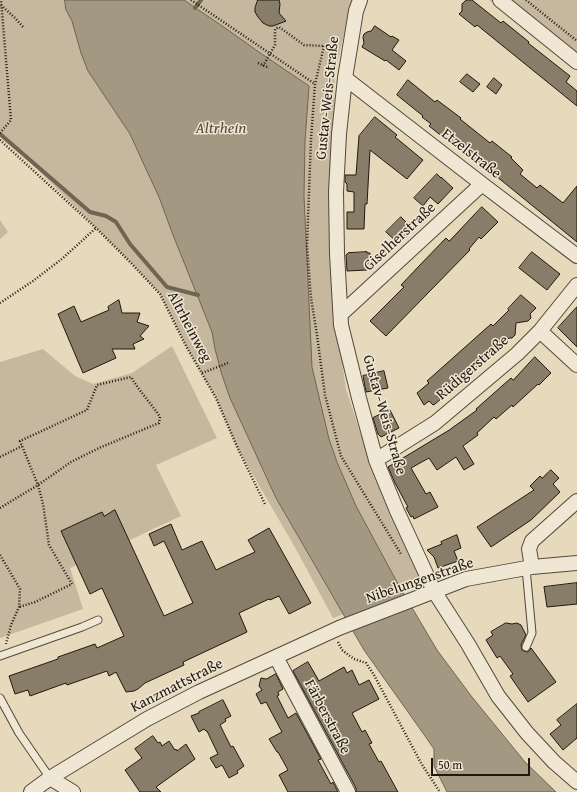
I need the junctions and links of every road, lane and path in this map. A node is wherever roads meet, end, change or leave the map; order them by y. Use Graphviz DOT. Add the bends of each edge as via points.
graph roads {
  1 [pos="1,0"];
  2 [pos="191,0"];
  3 [pos="360,0"];
  4 [pos="500,0"];
  5 [pos="526,0"];
  6 [pos="195,1"];
  7 [pos="1,5"];
  8 [pos="24,28"];
  9 [pos="577,41"];
  10 [pos="270,54"];
  11 [pos="577,62"];
  12 [pos="258,63"];
  13 [pos="263,66"];
  14 [pos="268,68"];
  15 [pos="345,78"];
  16 [pos="1,132"];
  17 [pos="0,140"];
  18 [pos="482,184"];
  19 [pos="96,228"];
  20 [pos="577,256"];
  21 [pos="577,285"];
  22 [pos="0,303"];
  23 [pos="341,314"];
  24 [pos="540,331"];
  25 [pos="228,363"];
  26 [pos="577,365"];
  27 [pos="202,373"];
  28 [pos="22,446"];
  29 [pos="0,457"];
  30 [pos="376,460"];
  31 [pos="38,485"];
  32 [pos="577,501"];
  33 [pos="265,504"];
  34 [pos="0,508"];
  35 [pos="0,554"];
  36 [pos="577,563"];
  37 [pos="529,567"];
  38 [pos="428,593"];
  39 [pos="19,607"];
  40 [pos="98,620"];
  41 [pos="340,628"];
  42 [pos="526,647"];
  43 [pos="2,655"];
  44 [pos="276,657"];
  45 [pos="0,698"];
  46 [pos="50,778"];
  47 [pos="576,779"];
  48 [pos="31,792"];
  49 [pos="73,792"];
  50 [pos="348,792"];
  51 [pos="440,792"];
  1 -- 7 [label="path"];
  2 -- 6 [label="path"];
  3 -- 15 [label="street, Gustav-Weis-Straße"];
  4 -- 11 [label="street"];
  5 -- 9 [label="path"];
  6 -- 10 [label="path"];
  7 -- 8 [label="path"];
  7 -- 16 [label="path" via="11,120"];
  10 -- 10 [label="path" via="315,84 324,46 304,45 278,27 275,29 275,45"];
  10 -- 13 [label="path"];
  12 -- 13 [label="path"];
  13 -- 14 [label="path"];
  15 -- 18 [label="street, Etzelstraße"];
  15 -- 23 [label="street, Gustav-Weis-Straße" via="336,192"];
  17 -- 19 [label="path, Altrheinweg"];
  18 -- 20 [label="street, Etzelstraße"];
  18 -- 23 [label="street, Giselherstraße"];
  19 -- 22 [label="path" via="63,258"];
  19 -- 27 [label="path, Altrheinweg" via="160,294"];
  21 -- 24 [label="street, Rüdigerstraße"];
  23 -- 30 [label="street, Gustav-Weis-Straße" via="355,384"];
  24 -- 26 [label="street"];
  24 -- 30 [label="street, Rüdigerstraße" via="517,354 435,423"];
  25 -- 27 [label="path"];
  27 -- 33 [label="path, Altrheinweg"];
  28 -- 29 [label="path"];
  28 -- 31 [label="path"];
  28 -- 31 [label="path" via="20,441 87,410 97,385 131,377 160,417 159,423 71,462"];
  30 -- 38 [label="street, Gustav-Weis-Straße"];
  31 -- 34 [label="path"];
  31 -- 39 [label="path" via="49,545 72,584"];
  32 -- 37 [label="street" via="532,541 529,549"];
  35 -- 39 [label="path" via="20,589"];
  36 -- 37 [label="street, Nibelungenstraße"];
  37 -- 38 [label="street, Nibelungenstraße" via="466,579"];
  37 -- 42 [label="lane" via="532,633"];
  38 -- 41 [label="street, Nibelungenstraße"];
  38 -- 47 [label="street, Gustav-Weis-Straße" via="468,644 498,696 527,734 554,762"];
  39 -- 43 [label="path"];
  40 -- 43 [label="lane"];
  41 -- 44 [label="street, Kanzmattstraße"];
  41 -- 51 [label="path" via="342,650 354,659 366,663 421,763"];
  44 -- 46 [label="street, Kanzmattstraße" via="147,718"];
  44 -- 50 [label="street, Färberstraße"];
  45 -- 46 [label="lane" via="20,734"];
  46 -- 48 [label="street, Kanzmattstraße"];
  46 -- 49 [label="street"];
}
